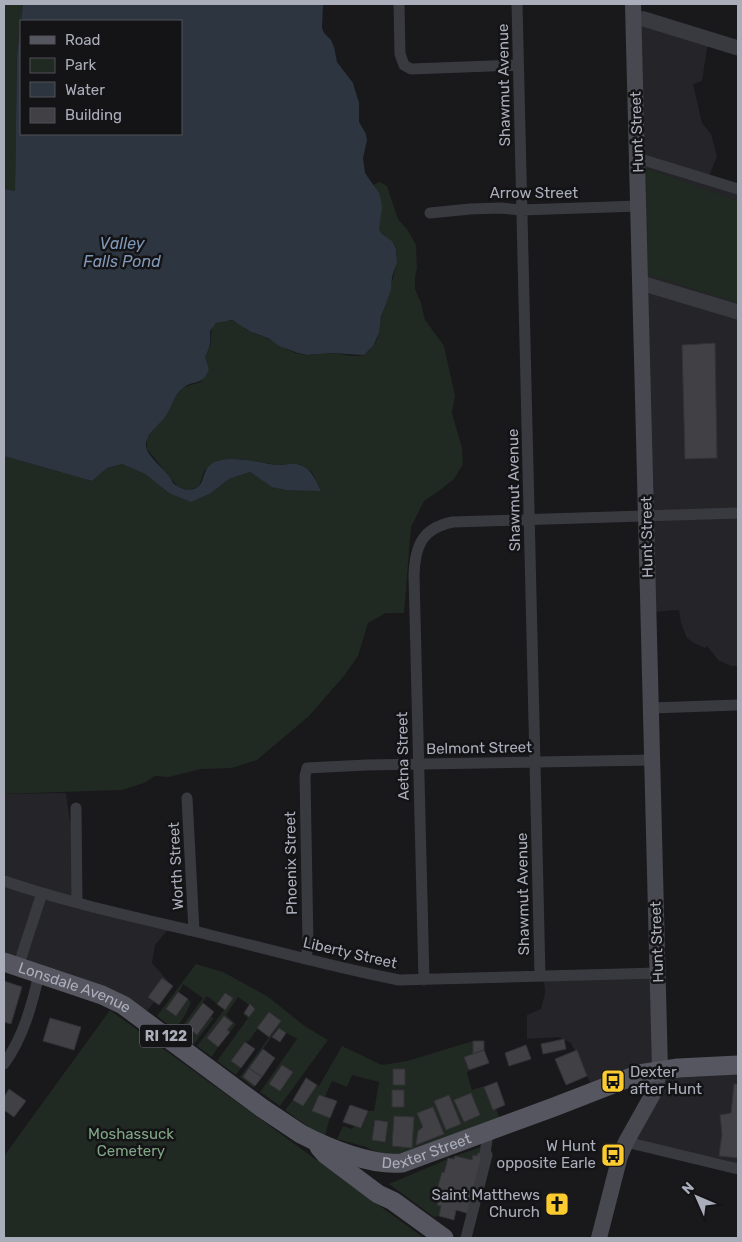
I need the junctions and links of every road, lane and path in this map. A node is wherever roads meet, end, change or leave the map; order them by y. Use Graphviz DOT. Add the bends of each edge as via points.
graph roads {
  1 [pos="399,4"];
  2 [pos="517,4"];
  3 [pos="633,11"];
  4 [pos="738,48"];
  5 [pos="518,65"];
  6 [pos="637,158"];
  7 [pos="738,189"];
  8 [pos="639,206"];
  9 [pos="521,210"];
  10 [pos="430,214"];
  11 [pos="641,283"];
  12 [pos="738,312"];
  13 [pos="738,513"];
  14 [pos="646,516"];
  15 [pos="529,519"];
  16 [pos="738,705"];
  17 [pos="651,708"];
  18 [pos="652,760"];
  19 [pos="536,762"];
  20 [pos="418,765"];
  21 [pos="307,768"];
  22 [pos="188,798"];
  23 [pos="76,808"];
  24 [pos="4,881"];
  25 [pos="42,893"];
  26 [pos="77,902"];
  27 [pos="194,931"];
  28 [pos="306,958"];
  29 [pos="11,964"];
  30 [pos="658,973"];
  31 [pos="39,974"];
  32 [pos="540,975"];
  33 [pos="424,980"];
  34 [pos="4,1064"];
  35 [pos="738,1065"];
  36 [pos="660,1070"];
  37 [pos="488,1132"];
  38 [pos="313,1140"];
  39 [pos="626,1142"];
  40 [pos="371,1160"];
  41 [pos="738,1169"];
  42 [pos="393,1201"];
  43 [pos="444,1238"];
  44 [pos="466,1238"];
  45 [pos="599,1238"];
  1 -- 5 [label="street" via="400,54 404,65 411,69"];
  2 -- 5 [label="street, Shawmut Avenue"];
  3 -- 4 [label="street" via="644,19"];
  3 -- 6 [label="main road, Hunt Street"];
  5 -- 9 [label="street, Shawmut Avenue"];
  6 -- 7 [label="street"];
  6 -- 8 [label="main road, Hunt Street"];
  8 -- 9 [label="street, Arrow Street"];
  8 -- 11 [label="main road, Hunt Street"];
  9 -- 10 [label="street, Arrow Street" via="470,209"];
  9 -- 15 [label="street, Shawmut Avenue"];
  11 -- 12 [label="street"];
  11 -- 14 [label="main road, Hunt Street"];
  13 -- 14 [label="street"];
  14 -- 15 [label="street"];
  14 -- 17 [label="main road, Hunt Street"];
  15 -- 19 [label="street, Shawmut Avenue"];
  15 -- 20 [label="street, Aetna Street" via="442,524 417,548"];
  16 -- 17 [label="street"];
  17 -- 18 [label="main road, Hunt Street"];
  18 -- 19 [label="street, Belmont Street"];
  18 -- 30 [label="main road, Hunt Street"];
  19 -- 20 [label="street, Belmont Street"];
  19 -- 32 [label="street, Shawmut Avenue"];
  20 -- 21 [label="street, Belmont Street"];
  20 -- 33 [label="street, Aetna Street"];
  21 -- 28 [label="street, Phoenix Street" via="304,776"];
  22 -- 27 [label="street, Worth Street"];
  23 -- 26 [label="street"];
  24 -- 25 [label="street, Liberty Street"];
  25 -- 26 [label="street, Liberty Street"];
  25 -- 29 [label="street"];
  26 -- 27 [label="street, Liberty Street"];
  27 -- 28 [label="street, Liberty Street"];
  28 -- 33 [label="street, Liberty Street" via="358,972"];
  29 -- 31 [label="main road, Lonsdale Avenue / RI 122"];
  30 -- 32 [label="street, Liberty Street"];
  30 -- 36 [label="main road, Hunt Street"];
  31 -- 34 [label="street" via="23,1029"];
  31 -- 38 [label="main road, Lonsdale Avenue / RI 122" via="124,1005 262,1108"];
  32 -- 33 [label="street, Liberty Street"];
  35 -- 36 [label="main road, Dexter Street"];
  36 -- 37 [label="main road, Dexter Street" via="639,1074"];
  36 -- 39 [label="main road, Hunt Street" via="654,1092"];
  37 -- 40 [label="main road, Dexter Street" via="402,1163"];
  37 -- 44 [label="street" via="487,1154"];
  38 -- 40 [label="main road, Lonsdale Avenue / RI 122"];
  38 -- 42 [label="main road, Lonsdale Avenue / RI 122" via="326,1155 378,1194"];
  39 -- 41 [label="street"];
  39 -- 45 [label="main road, Hunt Street"];
  40 -- 42 [label="main road, Lonsdale Avenue / RI 122" via="376,1175"];
  42 -- 43 [label="main road, Lonsdale Avenue / RI 122"];
}
